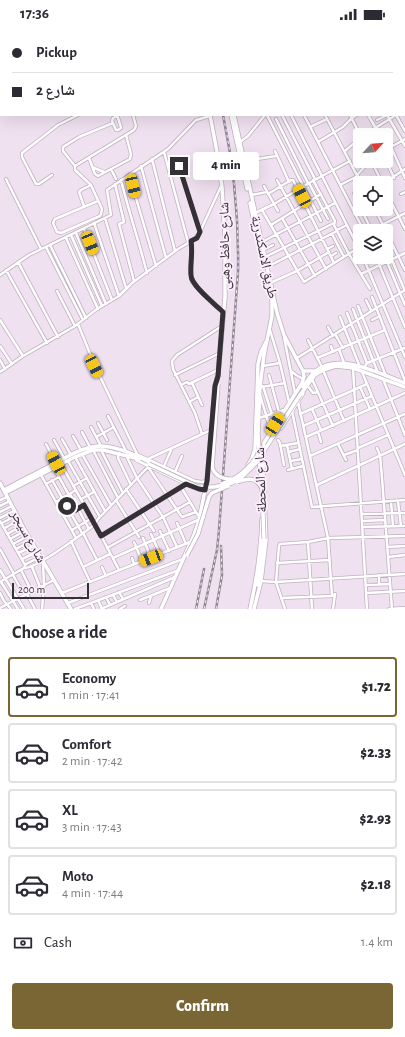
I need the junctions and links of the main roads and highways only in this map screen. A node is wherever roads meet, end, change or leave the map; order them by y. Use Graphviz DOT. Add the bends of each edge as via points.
graph roads {
  1 [pos="210,116"];
  2 [pos="231,116"];
  3 [pos="234,116"];
  4 [pos="239,142"];
  5 [pos="280,325"];
  6 [pos="270,328"];
  7 [pos="268,340"];
  8 [pos="322,369"];
  9 [pos="362,369"];
  10 [pos="318,370"];
  11 [pos="303,371"];
  12 [pos="218,376"];
  13 [pos="384,377"];
  14 [pos="405,382"];
  15 [pos="306,385"];
  16 [pos="405,387"];
  17 [pos="298,394"];
  18 [pos="259,442"];
  19 [pos="264,443"];
  20 [pos="101,448"];
  21 [pos="126,453"];
  22 [pos="73,456"];
  23 [pos="262,456"];
  24 [pos="149,463"];
  25 [pos="48,469"];
  26 [pos="242,474"];
  27 [pos="236,478"];
  28 [pos="0,483"];
  29 [pos="4,493"];
  30 [pos="180,568"];
  31 [pos="256,600"];
  32 [pos="72,609"];
  33 [pos="161,609"];
  34 [pos="250,609"];
  35 [pos="254,609"];
  1 -- 12 [label="main road, شارع حافظ وهبى" via="222,184 226,237"];
  2 -- 4 [label="main road, طريق الاسكندرية"];
  3 -- 4 [label="main road, طريق الاسكندرية"];
  4 -- 5 [label="main road, طريق الاسكندرية"];
  4 -- 6 [label="main road, طريق الاسكندرية" via="272,303"];
  5 -- 6 [label="main road" via="275,324"];
  5 -- 11 [label="main road, طريق الاسكندرية"];
  6 -- 7 [label="main road, شارع المحطة"];
  7 -- 18 [label="main road, شارع المحطة" via="259,395"];
  7 -- 26 [label="main road, bridge" via="258,364 254,453"];
  8 -- 9 [label="main road" via="336,366"];
  8 -- 9 [label="main road" via="344,363"];
  8 -- 10 [label="main road"];
  8 -- 15 [label="main road"];
  9 -- 13 [label="main road"];
  9 -- 13 [label="main road"];
  10 -- 11 [label="main road"];
  10 -- 17 [label="main road" via="310,376"];
  11 -- 17 [label="main road, طريق الاسكندرية" via="304,379"];
  12 -- 27 [label="main road, bridge" via="212,467 221,477"];
  12 -- 30 [label="main road, شارع حافظ وهبى" via="207,481 199,519"];
  13 -- 14 [label="main road"];
  13 -- 16 [label="main road"];
  15 -- 17 [label="main road"];
  15 -- 23 [label="main road" via="305,391"];
  17 -- 19 [label="main road" via="289,402"];
  17 -- 24 [label="main road, bridge" via="256,463 232,483 198,487"];
  17 -- 26 [label="main road, bridge" via="255,459"];
  18 -- 19 [label="main road"];
  18 -- 34 [label="main road, شارع المحطة" via="261,536"];
  19 -- 23 [label="main road, شارع المحطة"];
  20 -- 21 [label="main road"];
  20 -- 21 [label="main road"];
  20 -- 22 [label="main road"];
  21 -- 24 [label="main road"];
  22 -- 25 [label="main road" via="64,458"];
  22 -- 25 [label="main road" via="68,461"];
  23 -- 31 [label="main road, شارع المحطة" via="266,540"];
  24 -- 27 [label="main road, bridge" via="199,484 218,485"];
  25 -- 29 [label="main road"];
  25 -- 29 [label="main road"];
  26 -- 27 [label="main road, bridge"];
  28 -- 29 [label="main road, شارع سيجر"];
  29 -- 32 [label="main road, شارع سيجر"];
  30 -- 31 [label="main road, bridge" via="198,534 209,497 214,492 244,480 254,480 260,483 263,489 264,539"];
  30 -- 33 [label="main road, شارع حافظ وهبى"];
  31 -- 35 [label="main road, شارع المحطة"];
}
